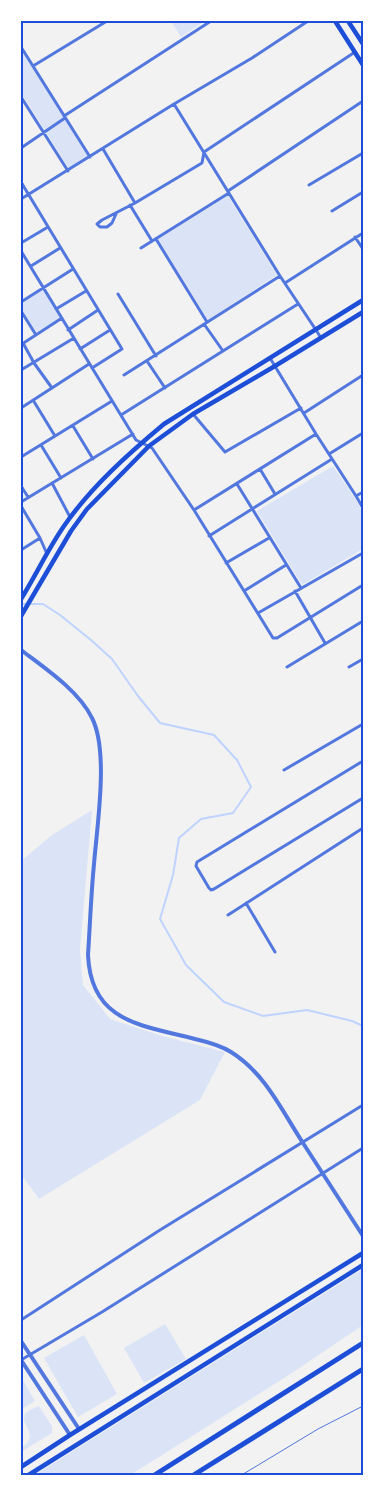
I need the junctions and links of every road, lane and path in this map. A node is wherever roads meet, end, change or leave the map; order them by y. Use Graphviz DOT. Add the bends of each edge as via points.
graph roads {
  1 [pos="108,21"];
  2 [pos="211,21"];
  3 [pos="308,21"];
  4 [pos="335,21"];
  5 [pos="348,21"];
  6 [pos="363,44"];
  7 [pos="22,48"];
  8 [pos="355,52"];
  9 [pos="363,65"];
  10 [pos="33,66"];
  11 [pos="21,97"];
  12 [pos="363,102"];
  13 [pos="23,104"];
  14 [pos="174,104"];
  15 [pos="65,117"];
  16 [pos="44,133"];
  17 [pos="21,148"];
  18 [pos="103,149"];
  19 [pos="204,152"];
  20 [pos="363,153"];
  21 [pos="90,156"];
  22 [pos="68,171"];
  23 [pos="21,182"];
  24 [pos="309,185"];
  25 [pos="228,192"];
  26 [pos="363,192"];
  27 [pos="29,194"];
  28 [pos="21,199"];
  29 [pos="135,203"];
  30 [pos="130,205"];
  31 [pos="332,211"];
  32 [pos="116,214"];
  33 [pos="48,227"];
  34 [pos="363,233"];
  35 [pos="356,237"];
  36 [pos="154,240"];
  37 [pos="21,243"];
  38 [pos="60,248"];
  39 [pos="141,248"];
  40 [pos="363,249"];
  41 [pos="21,252"];
  42 [pos="31,266"];
  43 [pos="73,269"];
  44 [pos="280,276"];
  45 [pos="285,283"];
  46 [pos="44,288"];
  47 [pos="86,290"];
  48 [pos="118,294"];
  49 [pos="363,300"];
  50 [pos="21,302"];
  51 [pos="298,304"];
  52 [pos="56,309"];
  53 [pos="98,310"];
  54 [pos="21,311"];
  55 [pos="363,312"];
  56 [pos="62,318"];
  57 [pos="205,323"];
  58 [pos="68,330"];
  59 [pos="110,330"];
  60 [pos="316,330"];
  61 [pos="36,335"];
  62 [pos="74,338"];
  63 [pos="320,338"];
  64 [pos="22,344"];
  65 [pos="80,349"];
  66 [pos="222,351"];
  67 [pos="156,356"];
  68 [pos="270,358"];
  69 [pos="147,361"];
  70 [pos="34,363"];
  71 [pos="90,366"];
  72 [pos="275,366"];
  73 [pos="21,370"];
  74 [pos="124,375"];
  75 [pos="363,375"];
  76 [pos="52,388"];
  77 [pos="165,388"];
  78 [pos="33,400"];
  79 [pos="112,401"];
  80 [pos="21,408"];
  81 [pos="301,408"];
  82 [pos="304,413"];
  83 [pos="121,414"];
  84 [pos="193,414"];
  85 [pos="73,426"];
  86 [pos="363,433"];
  87 [pos="133,434"];
  88 [pos="316,434"];
  89 [pos="55,436"];
  90 [pos="141,443"];
  91 [pos="41,445"];
  92 [pos="148,446"];
  93 [pos="329,454"];
  94 [pos="21,457"];
  95 [pos="92,459"];
  96 [pos="332,459"];
  97 [pos="260,469"];
  98 [pos="61,478"];
  99 [pos="52,483"];
  100 [pos="237,484"];
  101 [pos="21,486"];
  102 [pos="363,492"];
  103 [pos="275,494"];
  104 [pos="356,496"];
  105 [pos="28,497"];
  106 [pos="21,502"];
  107 [pos="21,506"];
  108 [pos="253,508"];
  109 [pos="363,508"];
  110 [pos="194,510"];
  111 [pos="70,517"];
  112 [pos="209,536"];
  113 [pos="40,538"];
  114 [pos="269,538"];
  115 [pos="21,550"];
  116 [pos="363,553"];
  117 [pos="47,554"];
  118 [pos="226,563"];
  119 [pos="286,565"];
  120 [pos="363,585"];
  121 [pos="300,588"];
  122 [pos="244,591"];
  123 [pos="295,591"];
  124 [pos="21,600"];
  125 [pos="258,614"];
  126 [pos="21,616"];
  127 [pos="310,618"];
  128 [pos="363,620"];
  129 [pos="325,643"];
  130 [pos="21,650"];
  131 [pos="363,660"];
  132 [pos="287,667"];
  133 [pos="349,667"];
  134 [pos="363,724"];
  135 [pos="363,761"];
  136 [pos="284,770"];
  137 [pos="363,798"];
  138 [pos="363,828"];
  139 [pos="246,903"];
  140 [pos="228,915"];
  141 [pos="275,952"];
  142 [pos="363,1105"];
  143 [pos="302,1142"];
  144 [pos="363,1148"];
  145 [pos="322,1172"];
  146 [pos="363,1236"];
  147 [pos="363,1253"];
  148 [pos="363,1265"];
  149 [pos="21,1320"];
  150 [pos="21,1341"];
  151 [pos="363,1343"];
  152 [pos="31,1356"];
  153 [pos="21,1360"];
  154 [pos="363,1369"];
  155 [pos="163,1377"];
  156 [pos="169,1386"];
  157 [pos="363,1406"];
  158 [pos="79,1429"];
  159 [pos="70,1435"];
  160 [pos="21,1467"];
  161 [pos="27,1476"];
  162 [pos="153,1476"];
  163 [pos="192,1476"];
  164 [pos="240,1476"];
  1 -- 10 [label="street"];
  2 -- 15 [label="street"];
  3 -- 14 [label="street"];
  4 -- 8 [label="main road"];
  5 -- 6 [label="main road"];
  7 -- 10 [label="street"];
  8 -- 9 [label="main road"];
  8 -- 19 [label="street"];
  10 -- 15 [label="street"];
  11 -- 13 [label="street"];
  12 -- 25 [label="street"];
  13 -- 16 [label="street"];
  14 -- 18 [label="street"];
  14 -- 19 [label="street"];
  15 -- 16 [label="street"];
  15 -- 21 [label="street"];
  16 -- 17 [label="street"];
  16 -- 22 [label="street"];
  18 -- 21 [label="street"];
  18 -- 29 [label="street"];
  19 -- 25 [label="street"];
  19 -- 29 [label="street" via="202,163"];
  20 -- 24 [label="street"];
  21 -- 22 [label="street"];
  22 -- 27 [label="street"];
  23 -- 27 [label="street"];
  25 -- 36 [label="street"];
  25 -- 44 [label="street"];
  26 -- 31 [label="street"];
  27 -- 28 [label="street"];
  27 -- 33 [label="street"];
  29 -- 30 [label="street"];
  30 -- 32 [label="street" via="97,224 107,227"];
  30 -- 36 [label="street"];
  33 -- 37 [label="street"];
  33 -- 38 [label="street"];
  34 -- 35 [label="street"];
  35 -- 40 [label="street"];
  35 -- 45 [label="street"];
  36 -- 39 [label="street"];
  36 -- 57 [label="street"];
  38 -- 42 [label="street"];
  38 -- 43 [label="street"];
  41 -- 42 [label="street"];
  42 -- 46 [label="street"];
  43 -- 46 [label="street"];
  43 -- 47 [label="street"];
  44 -- 45 [label="street"];
  44 -- 57 [label="street"];
  45 -- 51 [label="street"];
  46 -- 50 [label="street"];
  46 -- 52 [label="street"];
  47 -- 52 [label="street"];
  47 -- 53 [label="street"];
  48 -- 67 [label="street"];
  49 -- 60 [label="main road"];
  51 -- 60 [label="street"];
  51 -- 66 [label="street"];
  52 -- 56 [label="street"];
  53 -- 58 [label="street"];
  53 -- 59 [label="street"];
  54 -- 61 [label="street"];
  55 -- 63 [label="main road"];
  56 -- 58 [label="street"];
  56 -- 61 [label="street"];
  57 -- 66 [label="street"];
  57 -- 67 [label="street"];
  58 -- 62 [label="street"];
  59 -- 65 [label="street"];
  59 -- 71 [label="street" via="122,349"];
  60 -- 63 [label="street"];
  60 -- 68 [label="main road"];
  61 -- 64 [label="street"];
  62 -- 65 [label="street"];
  62 -- 70 [label="street"];
  63 -- 72 [label="main road"];
  64 -- 70 [label="street"];
  65 -- 71 [label="street"];
  66 -- 77 [label="street"];
  67 -- 69 [label="street"];
  68 -- 72 [label="street"];
  68 -- 90 [label="main road" via="164,424"];
  69 -- 74 [label="street"];
  69 -- 77 [label="street"];
  70 -- 73 [label="street"];
  70 -- 76 [label="street"];
  71 -- 76 [label="street"];
  71 -- 79 [label="street"];
  72 -- 81 [label="street"];
  72 -- 84 [label="main road"];
  75 -- 82 [label="street"];
  76 -- 78 [label="street"];
  77 -- 83 [label="street"];
  78 -- 80 [label="street"];
  78 -- 89 [label="street"];
  79 -- 83 [label="street"];
  79 -- 85 [label="street"];
  81 -- 82 [label="street"];
  81 -- 84 [label="street" via="225,452"];
  82 -- 88 [label="street"];
  83 -- 87 [label="street"];
  84 -- 92 [label="main road"];
  85 -- 89 [label="street"];
  85 -- 95 [label="street"];
  86 -- 93 [label="street"];
  87 -- 90 [label="street"];
  87 -- 95 [label="street"];
  88 -- 93 [label="street"];
  88 -- 97 [label="street"];
  89 -- 91 [label="street"];
  90 -- 92 [label="street"];
  90 -- 111 [label="main road"];
  91 -- 94 [label="street"];
  91 -- 98 [label="street"];
  92 -- 110 [label="street"];
  92 -- 126 [label="main road" via="87,509"];
  93 -- 96 [label="street"];
  95 -- 98 [label="street"];
  96 -- 103 [label="street"];
  96 -- 104 [label="street"];
  97 -- 100 [label="street"];
  97 -- 103 [label="street"];
  98 -- 99 [label="street"];
  99 -- 105 [label="street"];
  99 -- 111 [label="street"];
  100 -- 108 [label="street"];
  100 -- 110 [label="street"];
  101 -- 105 [label="street"];
  102 -- 104 [label="street"];
  103 -- 108 [label="street"];
  104 -- 109 [label="street"];
  105 -- 106 [label="street"];
  107 -- 113 [label="street"];
  108 -- 112 [label="street"];
  108 -- 114 [label="street"];
  110 -- 112 [label="street"];
  111 -- 117 [label="main road"];
  112 -- 118 [label="street"];
  113 -- 115 [label="street"];
  113 -- 117 [label="street"];
  114 -- 118 [label="street"];
  114 -- 119 [label="street"];
  116 -- 121 [label="street"];
  117 -- 124 [label="main road"];
  118 -- 122 [label="street"];
  119 -- 121 [label="street"];
  119 -- 122 [label="street"];
  120 -- 127 [label="street"];
  121 -- 123 [label="street"];
  122 -- 125 [label="street"];
  123 -- 125 [label="street"];
  123 -- 127 [label="street"];
  125 -- 127 [label="street" via="275,639"];
  127 -- 129 [label="street"];
  128 -- 129 [label="street"];
  129 -- 132 [label="street"];
  130 -- 143 [label="street" via="75,694 92,717 98,732 100,781 88,955 90,976 100,998 118,1016 230,1051 255,1071"];
  131 -- 133 [label="street"];
  134 -- 136 [label="street"];
  135 -- 137 [label="street" via="197,862 196,866 211,890"];
  138 -- 139 [label="street"];
  139 -- 140 [label="street"];
  139 -- 141 [label="street"];
  142 -- 143 [label="street"];
  143 -- 145 [label="street"];
  143 -- 149 [label="street"];
  144 -- 145 [label="street"];
  145 -- 146 [label="street"];
  145 -- 152 [label="street"];
  147 -- 155 [label="main road"];
  148 -- 156 [label="main road"];
  150 -- 152 [label="street"];
  151 -- 162 [label="highway"];
  152 -- 153 [label="street"];
  152 -- 158 [label="street"];
  153 -- 159 [label="street"];
  154 -- 163 [label="highway"];
  155 -- 156 [label="main road"];
  155 -- 158 [label="main road"];
  156 -- 161 [label="main road"];
  157 -- 164 [label="lane"];
  158 -- 159 [label="main road"];
  159 -- 160 [label="main road"];
}
